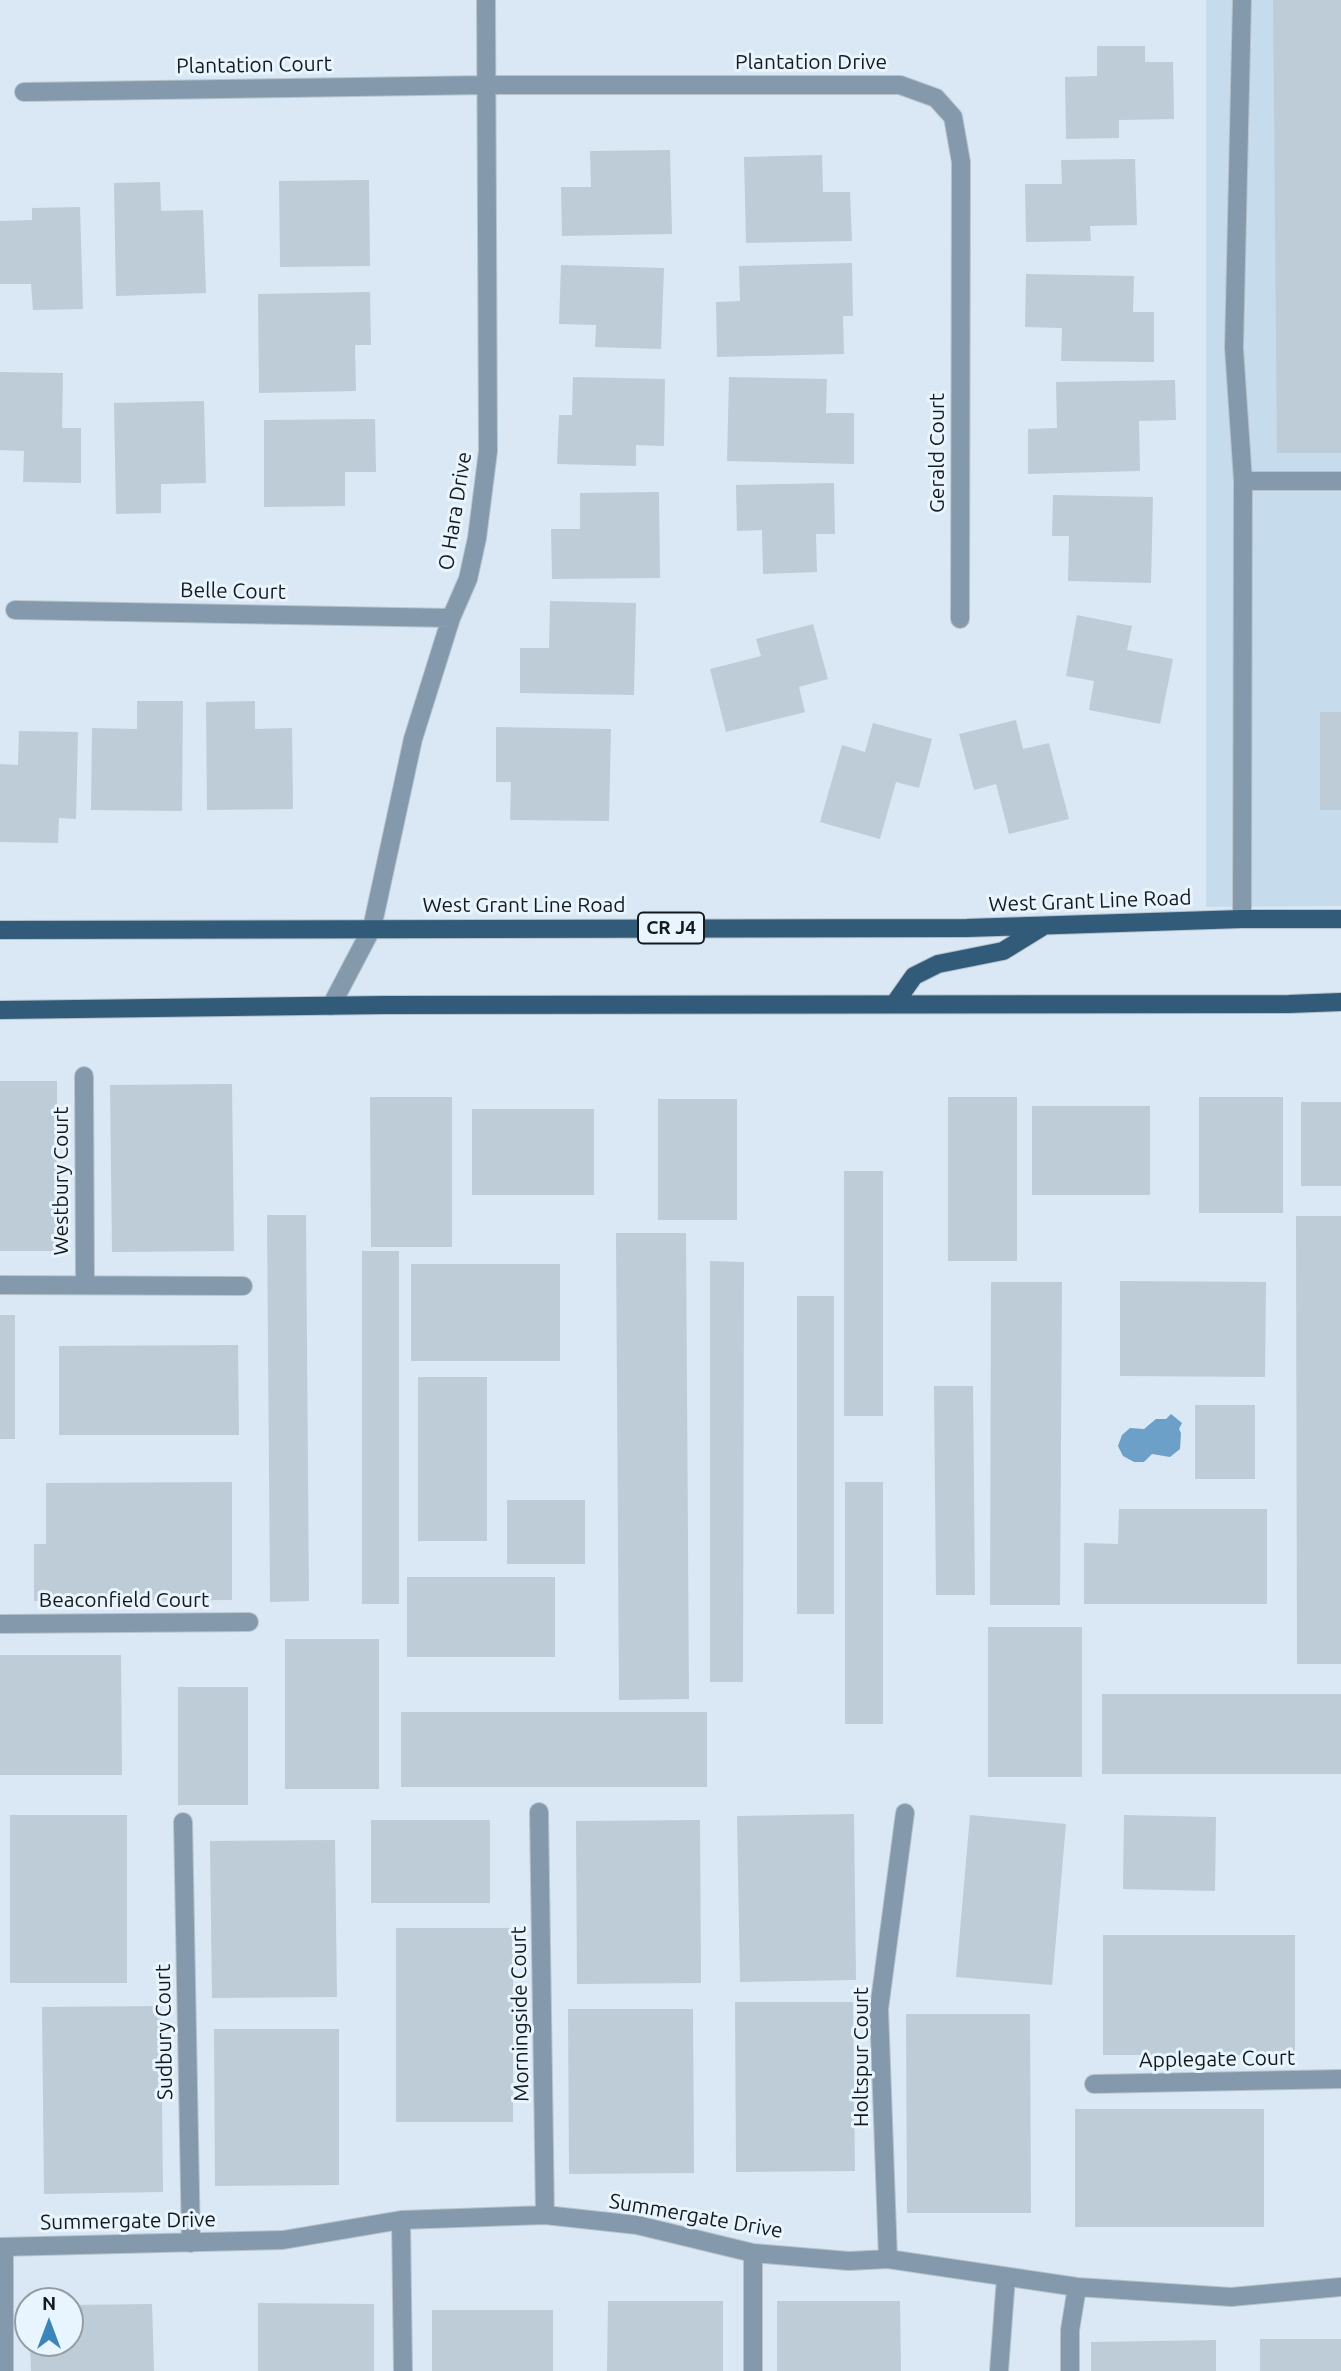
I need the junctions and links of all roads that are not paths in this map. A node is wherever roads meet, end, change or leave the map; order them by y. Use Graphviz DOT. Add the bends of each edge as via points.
graph roads {
  1 [pos="486,0"];
  2 [pos="1242,0"];
  3 [pos="486,85"];
  4 [pos="24,92"];
  5 [pos="960,288"];
  6 [pos="1243,481"];
  7 [pos="1341,481"];
  8 [pos="15,610"];
  9 [pos="451,618"];
  10 [pos="960,619"];
  11 [pos="1242,919"];
  12 [pos="1341,919"];
  13 [pos="1042,927"];
  14 [pos="372,928"];
  15 [pos="0,930"];
  16 [pos="1341,1002"];
  17 [pos="895,1003"];
  18 [pos="331,1006"];
  19 [pos="0,1010"];
  20 [pos="83,1076"];
  21 [pos="85,1284"];
  22 [pos="0,1285"];
  23 [pos="243,1286"];
  24 [pos="249,1622"];
  25 [pos="0,1624"];
  26 [pos="539,1812"];
  27 [pos="905,1813"];
  28 [pos="183,1822"];
  29 [pos="1341,2079"];
  30 [pos="1094,2084"];
  31 [pos="545,2215"];
  32 [pos="401,2220"];
  33 [pos="191,2243"];
  34 [pos="2,2247"];
  35 [pos="753,2253"];
  36 [pos="888,2259"];
  37 [pos="1006,2277"];
  38 [pos="1077,2287"];
  39 [pos="1341,2287"];
  40 [pos="4,2371"];
  41 [pos="403,2371"];
  42 [pos="753,2371"];
  43 [pos="999,2371"];
  44 [pos="1070,2371"];
  1 -- 3 [label="street, O Hara Drive"];
  2 -- 6 [label="street" via="1234,348"];
  3 -- 4 [label="street, Plantation Court"];
  3 -- 5 [label="street, Plantation Drive" via="900,85 936,98 953,117 961,162"];
  3 -- 9 [label="street, O Hara Drive" via="488,451 475,548"];
  5 -- 10 [label="street, Gerald Court"];
  6 -- 7 [label="street"];
  6 -- 11 [label="street"];
  8 -- 9 [label="street, Belle Court"];
  9 -- 14 [label="street, O Hara Drive" via="413,739"];
  11 -- 12 [label="main road, West Grant Line Road / CR J4"];
  11 -- 13 [label="main road, West Grant Line Road / CR J4"];
  13 -- 14 [label="main road, West Grant Line Road / CR J4"];
  13 -- 17 [label="main road" via="1003,951 938,964 914,976"];
  14 -- 15 [label="main road, West Grant Line Road / CR J4"];
  14 -- 18 [label="street, O Hara Drive"];
  16 -- 17 [label="main road"];
  17 -- 18 [label="main road"];
  18 -- 19 [label="main road"];
  20 -- 21 [label="street, Westbury Court"];
  21 -- 22 [label="street, Westbury Court"];
  21 -- 23 [label="street, Westbury Court"];
  24 -- 25 [label="street, Beaconfield Court"];
  26 -- 31 [label="street, Morningside Court"];
  27 -- 36 [label="street, Holtspur Court" via="879,2009"];
  28 -- 33 [label="street, Sudbury Court"];
  29 -- 30 [label="street, Applegate Court"];
  31 -- 32 [label="street, Summergate Drive"];
  31 -- 35 [label="street, Summergate Drive" via="637,2225"];
  32 -- 33 [label="street, Summergate Drive" via="283,2240"];
  32 -- 41 [label="street"];
  33 -- 34 [label="street, Summergate Drive"];
  34 -- 40 [label="street"];
  35 -- 36 [label="street, Summergate Drive" via="849,2261"];
  35 -- 42 [label="street"];
  36 -- 37 [label="street, Summergate Drive"];
  37 -- 38 [label="street, Summergate Drive"];
  37 -- 43 [label="street"];
  38 -- 39 [label="street, Summergate Drive" via="1231,2297"];
  38 -- 44 [label="street"];
}
